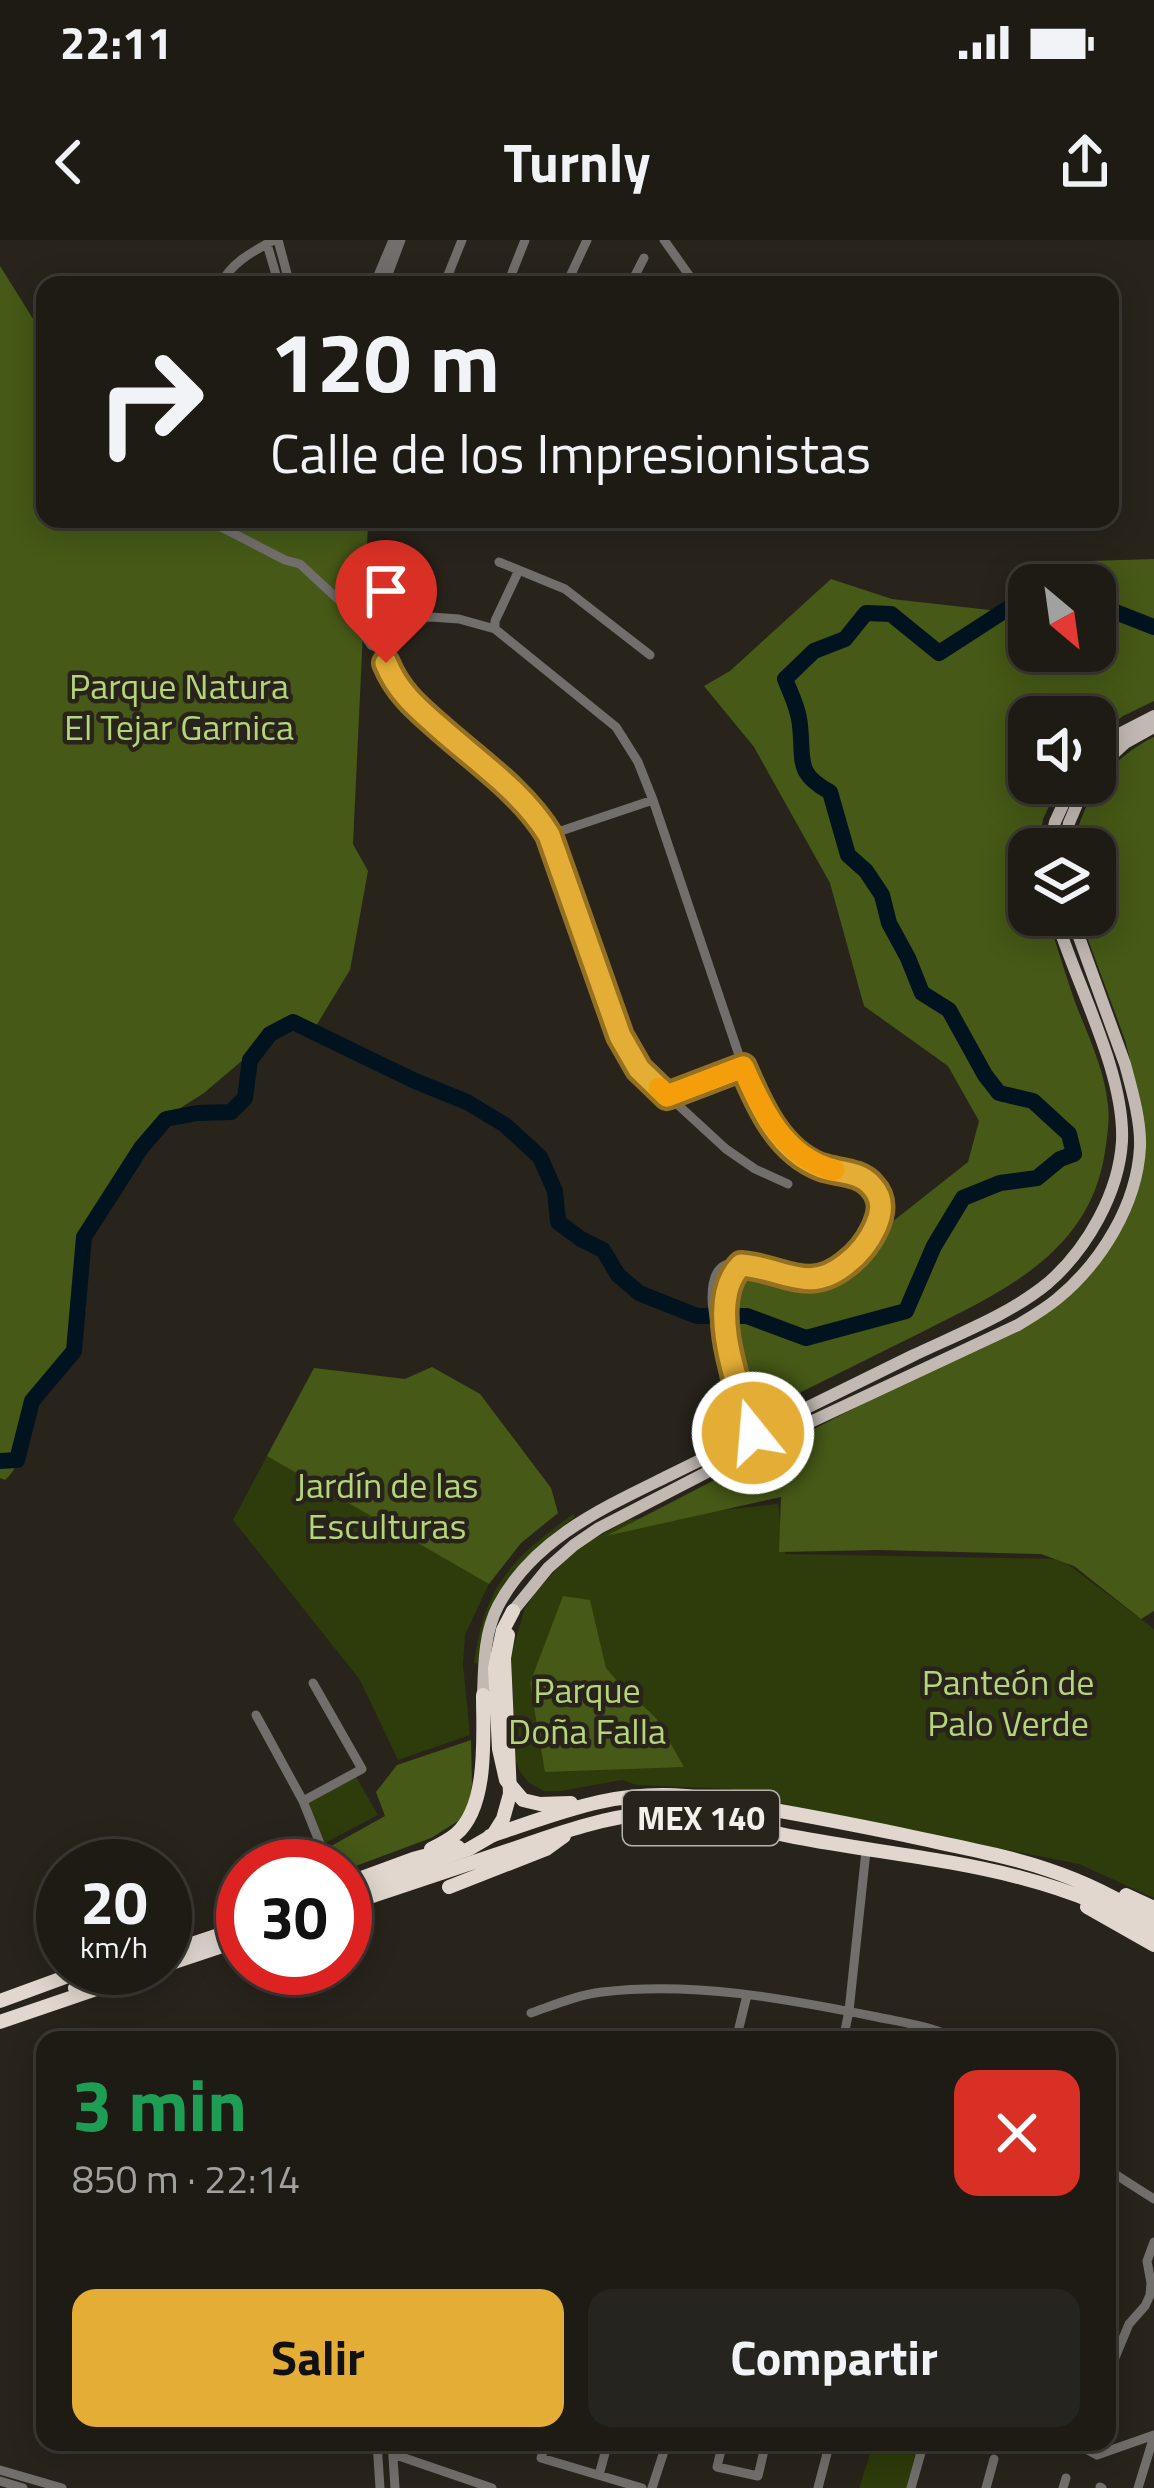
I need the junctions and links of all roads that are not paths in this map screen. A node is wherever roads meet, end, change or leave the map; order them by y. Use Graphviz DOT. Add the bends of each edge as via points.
graph roads {
  1 [pos="397,240"];
  2 [pos="462,240"];
  3 [pos="525,240"];
  4 [pos="587,240"];
  5 [pos="664,240"];
  6 [pos="273,241"];
  7 [pos="644,258"];
  8 [pos="224,276"];
  9 [pos="278,276"];
  10 [pos="287,276"];
  11 [pos="379,276"];
  12 [pos="386,276"];
  13 [pos="448,276"];
  14 [pos="508,276"];
  15 [pos="570,276"];
  16 [pos="635,276"];
  17 [pos="690,276"];
  18 [pos="222,528"];
  19 [pos="235,528"];
  20 [pos="237,535"];
  21 [pos="499,562"];
  22 [pos="519,570"];
  23 [pos="496,629"];
  24 [pos="385,651"];
  25 [pos="650,656"];
  26 [pos="1154,716"];
  27 [pos="1154,727"];
  28 [pos="1116,737"];
  29 [pos="1116,751"];
  30 [pos="653,800"];
  31 [pos="549,835"];
  32 [pos="1063,936"];
  33 [pos="1079,936"];
  34 [pos="743,1067"];
  35 [pos="667,1096"];
  36 [pos="788,1184"];
  37 [pos="749,1443"];
  38 [pos="513,1611"];
  39 [pos="313,1683"];
  40 [pos="483,1695"];
  41 [pos="256,1715"];
  42 [pos="303,1801"];
  43 [pos="594,1801"];
  44 [pos="570,1830"];
  45 [pos="318,1839"];
  46 [pos="866,1851"];
  47 [pos="413,1859"];
  48 [pos="372,1876"];
  49 [pos="372,1880"];
  50 [pos="1093,1885"];
  51 [pos="449,1887"];
  52 [pos="1064,1889"];
  53 [pos="372,1896"];
  54 [pos="1154,1908"];
  55 [pos="1154,1922"];
  56 [pos="1154,1933"];
  57 [pos="1154,1945"];
  58 [pos="36,1988"];
  59 [pos="65,1995"];
  60 [pos="80,1995"];
  61 [pos="747,1995"];
  62 [pos="0,2001"];
  63 [pos="849,2011"];
  64 [pos="31,2012"];
  65 [pos="531,2012"];
  66 [pos="0,2022"];
  67 [pos="738,2031"];
  68 [pos="845,2031"];
  69 [pos="938,2031"];
  70 [pos="1116,2174"];
  71 [pos="1154,2199"];
  72 [pos="1154,2242"];
  73 [pos="1116,2356"];
  74 [pos="1154,2435"];
  75 [pos="1116,2448"];
  76 [pos="378,2451"];
  77 [pos="392,2451"];
  78 [pos="400,2451"];
  79 [pos="544,2451"];
  80 [pos="606,2451"];
  81 [pos="664,2451"];
  82 [pos="721,2451"];
  83 [pos="764,2451"];
  84 [pos="828,2451"];
  85 [pos="921,2451"];
  86 [pos="994,2459"];
  87 [pos="0,2470"];
  88 [pos="599,2475"];
  89 [pos="0,2481"];
  90 [pos="28,2485"];
  91 [pos="62,2488"];
  92 [pos="380,2488"];
  93 [pos="395,2488"];
  94 [pos="492,2488"];
  95 [pos="642,2488"];
  96 [pos="652,2488"];
  97 [pos="818,2488"];
  98 [pos="911,2488"];
  99 [pos="986,2488"];
  100 [pos="1138,2488"];
  1 -- 11 [label="street"];
  1 -- 12 [label="street"];
  2 -- 13 [label="street"];
  3 -- 14 [label="street"];
  4 -- 15 [label="street"];
  5 -- 17 [label="street"];
  6 -- 8 [label="street"];
  6 -- 9 [label="street"];
  6 -- 10 [label="street"];
  7 -- 16 [label="street"];
  18 -- 20 [label="street"];
  19 -- 20 [label="street"];
  20 -- 24 [label="street" via="300,564"];
  21 -- 22 [label="street"];
  22 -- 23 [label="street"];
  22 -- 25 [label="street" via="565,590"];
  23 -- 24 [label="street" via="404,619 391,624"];
  23 -- 30 [label="street" via="616,727"];
  24 -- 31 [label="street" via="394,684"];
  26 -- 28 [label="main road"];
  27 -- 29 [label="main road"];
  30 -- 31 [label="street"];
  30 -- 34 [label="street"];
  31 -- 35 [label="street" via="620,1036"];
  32 -- 37 [label="main road" via="1116,1084 1122,1141 1094,1225 1048,1283 1006,1311"];
  33 -- 37 [label="main road" via="1125,1064 1140,1144 1109,1240 1056,1301 1018,1325"];
  34 -- 35 [label="street"];
  34 -- 37 [label="street" via="782,1137 818,1166 865,1178 882,1209 870,1239 835,1274 817,1280 758,1266 718,1270 712,1286"];
  35 -- 36 [label="street" via="726,1149"];
  37 -- 38 [label="main road" via="587,1535"];
  37 -- 40 [label="main road" via="593,1514 541,1551 495,1610"];
  38 -- 43 [label="highway" via="495,1668 506,1780 534,1803"];
  38 -- 49 [label="highway, bridge" via="504,1658 510,1794 503,1819 469,1849"];
  39 -- 42 [label="street" via="362,1768"];
  40 -- 47 [label="highway" via="475,1802 455,1835"];
  41 -- 42 [label="street"];
  42 -- 45 [label="street"];
  43 -- 47 [label="highway, MEX 140"];
  43 -- 50 [label="highway, MEX 140" via="657,1794 724,1801 1026,1861"];
  44 -- 46 [label="highway, MEX 140" via="616,1817 689,1815"];
  44 -- 51 [label="highway" via="546,1849"];
  44 -- 53 [label="highway, MEX 140"];
  46 -- 52 [label="highway, MEX 140"];
  46 -- 63 [label="street"];
  47 -- 48 [label="highway, MEX 140"];
  50 -- 54 [label="highway"];
  50 -- 55 [label="highway, MEX 140"];
  52 -- 56 [label="highway, MEX 140"];
  52 -- 57 [label="highway"];
  58 -- 62 [label="highway"];
  59 -- 64 [label="highway"];
  60 -- 64 [label="highway"];
  61 -- 63 [label="street"];
  61 -- 65 [label="street" via="603,1992"];
  61 -- 67 [label="street"];
  63 -- 68 [label="street"];
  63 -- 69 [label="street"];
  64 -- 66 [label="highway"];
  70 -- 71 [label="street"];
  72 -- 73 [label="street" via="1150,2295"];
  74 -- 75 [label="street"];
  74 -- 100 [label="street"];
  76 -- 92 [label="street"];
  77 -- 93 [label="street"];
  78 -- 94 [label="street"];
  79 -- 88 [label="street" via="542,2458"];
  80 -- 88 [label="street"];
  81 -- 96 [label="street"];
  82 -- 83 [label="street" via="717,2467 758,2476"];
  84 -- 97 [label="street"];
  85 -- 98 [label="street"];
  86 -- 99 [label="street"];
  87 -- 90 [label="street"];
  88 -- 95 [label="street"];
  89 -- 90 [label="street"];
  90 -- 91 [label="street"];
}
